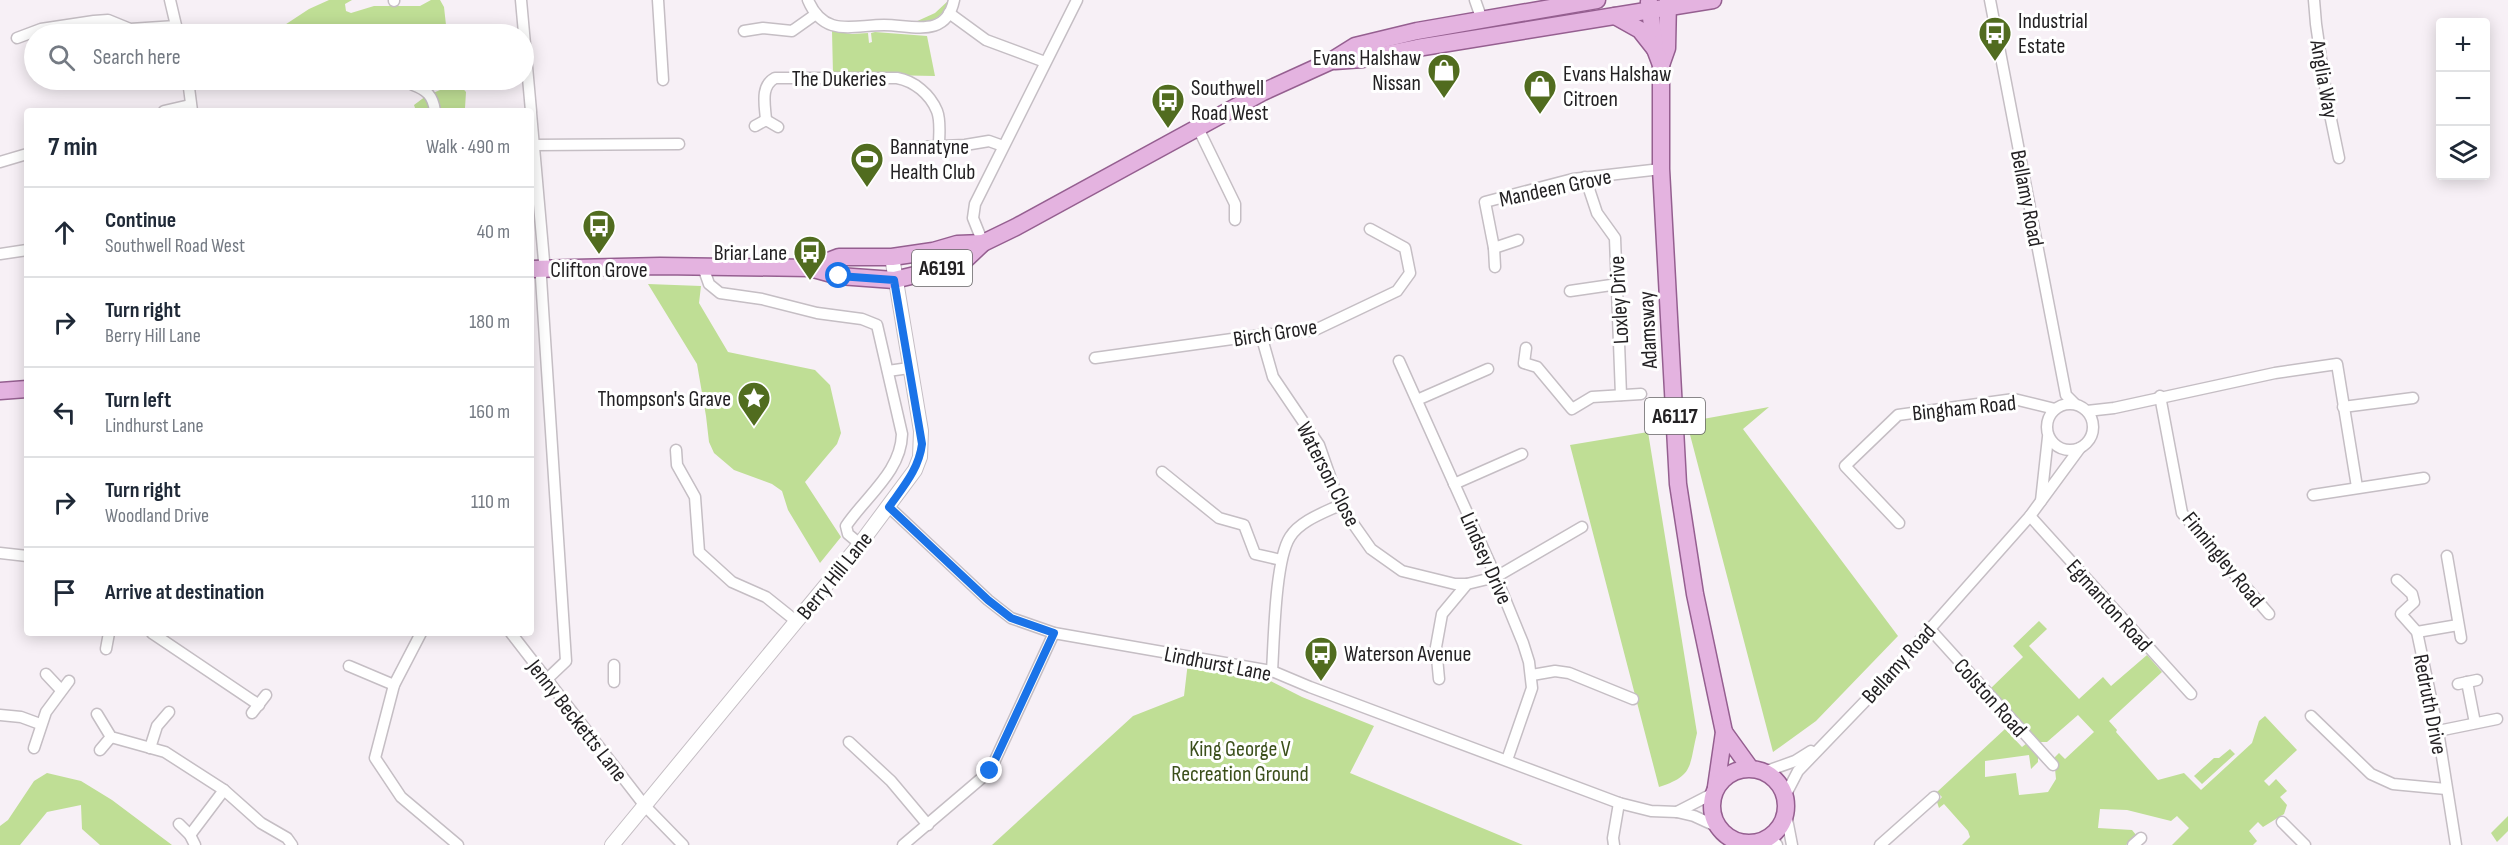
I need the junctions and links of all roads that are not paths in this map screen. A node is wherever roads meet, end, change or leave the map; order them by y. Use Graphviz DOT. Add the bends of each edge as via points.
graph roads {
  1 [pos="170,0"];
  2 [pos="521,0"];
  3 [pos="658,0"];
  4 [pos="808,0"];
  5 [pos="954,0"];
  6 [pos="1077,0"];
  7 [pos="1475,0"];
  8 [pos="1598,0"];
  9 [pos="1713,0"];
  10 [pos="1990,0"];
  11 [pos="2314,0"];
  12 [pos="1657,4"];
  13 [pos="1561,6"];
  14 [pos="816,14"];
  15 [pos="949,14"];
  16 [pos="1615,16"];
  17 [pos="1482,20"];
  18 [pos="74,24"];
  19 [pos="118,24"];
  20 [pos="176,24"];
  21 [pos="523,24"];
  22 [pos="744,31"];
  23 [pos="24,35"];
  24 [pos="17,38"];
  25 [pos="1655,49"];
  26 [pos="1331,61"];
  27 [pos="1045,62"];
  28 [pos="1661,65"];
  29 [pos="663,80"];
  30 [pos="189,90"];
  31 [pos="425,90"];
  32 [pos="529,90"];
  33 [pos="191,108"];
  34 [pos="435,108"];
  35 [pos="531,108"];
  36 [pos="766,120"];
  37 [pos="755,126"];
  38 [pos="778,127"];
  39 [pos="1198,128"];
  40 [pos="679,144"];
  41 [pos="534,145"];
  42 [pos="939,146"];
  43 [pos="1003,146"];
  44 [pos="917,147"];
  45 [pos="24,155"];
  46 [pos="2339,158"];
  47 [pos="0,162"];
  48 [pos="1661,169"];
  49 [pos="1585,177"];
  50 [pos="1235,220"];
  51 [pos="1370,229"];
  52 [pos="1518,240"];
  53 [pos="983,243"];
  54 [pos="1494,249"];
  55 [pos="24,250"];
  56 [pos="0,254"];
  57 [pos="892,257"];
  58 [pos="703,267"];
  59 [pos="1495,267"];
  60 [pos="537,268"];
  61 [pos="810,268"];
  62 [pos="894,280"];
  63 [pos="1618,284"];
  64 [pos="1570,291"];
  65 [pos="1261,335"];
  66 [pos="1526,348"];
  67 [pos="1095,358"];
  68 [pos="1399,362"];
  69 [pos="909,368"];
  70 [pos="1488,369"];
  71 [pos="888,371"];
  72 [pos="24,389"];
  73 [pos="0,391"];
  74 [pos="1641,394"];
  75 [pos="1621,395"];
  76 [pos="2066,395"];
  77 [pos="2160,396"];
  78 [pos="2413,398"];
  79 [pos="1417,400"];
  80 [pos="2075,404"];
  81 [pos="2038,406"];
  82 [pos="2343,407"];
  83 [pos="2057,408"];
  84 [pos="2114,408"];
  85 [pos="2087,411"];
  86 [pos="2093,426"];
  87 [pos="2047,431"];
  88 [pos="2080,448"];
  89 [pos="676,450"];
  90 [pos="1522,454"];
  91 [pos="1162,472"];
  92 [pos="2424,478"];
  93 [pos="1454,484"];
  94 [pos="2357,487"];
  95 [pos="2313,495"];
  96 [pos="2041,501"];
  97 [pos="1340,505"];
  98 [pos="889,507"];
  99 [pos="2030,516"];
  100 [pos="1899,523"];
  101 [pos="1582,527"];
  102 [pos="860,544"];
  103 [pos="0,553"];
  104 [pos="2447,555"];
  105 [pos="24,556"];
  106 [pos="1281,560"];
  107 [pos="1496,576"];
  108 [pos="2397,580"];
  109 [pos="1467,584"];
  110 [pos="2269,614"];
  111 [pos="796,621"];
  112 [pos="2458,625"];
  113 [pos="1929,628"];
  114 [pos="2417,632"];
  115 [pos="1054,633"];
  116 [pos="108,636"];
  117 [pos="157,636"];
  118 [pos="419,636"];
  119 [pos="513,636"];
  120 [pos="2461,638"];
  121 [pos="106,649"];
  122 [pos="614,665"];
  123 [pos="349,666"];
  124 [pos="1272,671"];
  125 [pos="46,674"];
  126 [pos="1532,675"];
  127 [pos="1439,679"];
  128 [pos="546,680"];
  129 [pos="614,682"];
  130 [pos="2467,682"];
  131 [pos="394,685"];
  132 [pos="2191,694"];
  133 [pos="1633,699"];
  134 [pos="259,704"];
  135 [pos="169,712"];
  136 [pos="98,714"];
  137 [pos="0,715"];
  138 [pos="2311,716"];
  139 [pos="2497,719"];
  140 [pos="2475,723"];
  141 [pos="40,724"];
  142 [pos="2438,731"];
  143 [pos="1724,732"];
  144 [pos="111,737"];
  145 [pos="849,742"];
  146 [pos="1824,743"];
  147 [pos="34,748"];
  148 [pos="150,748"];
  149 [pos="100,750"];
  150 [pos="1508,760"];
  151 [pos="2053,765"];
  152 [pos="1757,770"];
  153 [pos="2446,789"];
  154 [pos="224,790"];
  155 [pos="1715,790"];
  156 [pos="1785,796"];
  157 [pos="1934,797"];
  158 [pos="1619,803"];
  159 [pos="645,806"];
  160 [pos="1677,812"];
  161 [pos="1786,814"];
  162 [pos="2282,822"];
  163 [pos="179,824"];
  164 [pos="928,825"];
  165 [pos="1727,837"];
  166 [pos="192,840"];
  167 [pos="1769,842"];
  168 [pos="292,845"];
  169 [pos="458,845"];
  170 [pos="612,845"];
  171 [pos="683,845"];
  172 [pos="903,845"];
  173 [pos="1614,845"];
  174 [pos="1792,845"];
  175 [pos="1880,845"];
  176 [pos="2305,845"];
  177 [pos="2456,845"];
  1 -- 20 [label="street"];
  2 -- 21 [label="street"];
  3 -- 29 [label="street"];
  4 -- 14 [label="street"];
  5 -- 15 [label="street"];
  6 -- 27 [label="street"];
  7 -- 17 [label="street"];
  8 -- 13 [label="main road, A6191"];
  9 -- 12 [label="main road, A6191"];
  10 -- 76 [label="street, Bellamy Road"];
  11 -- 46 [label="street, Anglia Way"];
  12 -- 13 [label="main road" via="1593,9"];
  12 -- 16 [label="main road, A6191"];
  12 -- 25 [label="main road, Adamsway / A6117"];
  12 -- 28 [label="main road, Adamsway / A6117" via="1667,48"];
  13 -- 17 [label="main road, A6191"];
  14 -- 15 [label="street" via="841,28 918,28 936,25"];
  14 -- 22 [label="street" via="792,31"];
  15 -- 27 [label="street" via="986,40"];
  16 -- 25 [label="main road" via="1640,30"];
  16 -- 26 [label="main road, A6191" via="1363,59"];
  17 -- 26 [label="main road, A6191" via="1355,46"];
  18 -- 19 [label="street" via="108,20"];
  23 -- 24 [label="street"];
  25 -- 28 [label="main road, Adamsway / A6117"];
  26 -- 39 [label="main road, A6191"];
  27 -- 43 [label="street"];
  28 -- 48 [label="main road, Adamsway / A6117"];
  30 -- 33 [label="street"];
  31 -- 34 [label="street" via="434,100"];
  32 -- 35 [label="street"];
  36 -- 37 [label="street"];
  36 -- 38 [label="street"];
  36 -- 42 [label="street, The Dukeries" via="765,88 775,78 897,78 909,80 930,99 938,112"];
  39 -- 50 [label="street" via="1235,204"];
  39 -- 53 [label="main road, A6191"];
  40 -- 41 [label="street"];
  41 -- 60 [label="street"];
  42 -- 43 [label="street" via="988,141"];
  42 -- 44 [label="street"];
  43 -- 53 [label="street" via="974,210"];
  45 -- 47 [label="street"];
  48 -- 49 [label="street, Mandeen Grove"];
  48 -- 143 [label="main road, Adamsway / A6117" via="1678,483 1695,594"];
  49 -- 54 [label="street, Mandeen Grove" via="1485,202"];
  49 -- 63 [label="street, Loxley Drive" via="1597,213 1615,238"];
  51 -- 65 [label="street, Birch Grove" via="1405,248 1410,273 1397,291 1316,330"];
  52 -- 54 [label="street, Mandeen Grove"];
  53 -- 57 [label="main road, A6191"];
  53 -- 62 [label="main road, A6191" via="965,261"];
  54 -- 59 [label="street"];
  55 -- 56 [label="street"];
  57 -- 61 [label="main road, A6191" via="839,257"];
  57 -- 62 [label="street, Berry Hill Lane"];
  58 -- 60 [label="main road, A6191"];
  58 -- 61 [label="main road, A6191"];
  58 -- 71 [label="street" via="709,284 720,293 869,320 877,325"];
  60 -- 128 [label="street" via="541,278 566,661"];
  61 -- 62 [label="main road, A6191" via="839,276"];
  62 -- 69 [label="street, Berry Hill Lane"];
  63 -- 64 [label="street"];
  63 -- 75 [label="street, Loxley Drive"];
  65 -- 67 [label="street, Birch Grove"];
  65 -- 97 [label="street, Waterson Close" via="1273,377 1319,445"];
  66 -- 75 [label="street" via="1524,363 1538,367 1572,409 1592,397"];
  68 -- 79 [label="street, Lindsey Drive"];
  69 -- 71 [label="street"];
  69 -- 98 [label="street, Berry Hill Lane" via="921,431 920,457"];
  70 -- 79 [label="street"];
  71 -- 102 [label="street" via="902,445 879,486 846,525 848,534"];
  72 -- 73 [label="main road"];
  74 -- 75 [label="street"];
  76 -- 80 [label="street"];
  76 -- 83 [label="street"];
  77 -- 82 [label="street" via="2337,364"];
  77 -- 84 [label="street"];
  77 -- 110 [label="street, Finningley Road" via="2182,513"];
  78 -- 82 [label="street"];
  79 -- 93 [label="street, Lindsey Drive"];
  80 -- 83 [label="street"];
  80 -- 85 [label="street"];
  81 -- 83 [label="street, Bingham Road"];
  81 -- 87 [label="street, Bingham Road"];
  81 -- 100 [label="street, Bingham Road" via="2014,399 1898,415 1845,466"];
  82 -- 94 [label="street"];
  83 -- 87 [label="street" via="2050,415"];
  84 -- 85 [label="street"];
  84 -- 86 [label="street"];
  85 -- 86 [label="street"];
  86 -- 88 [label="street" via="2092,435"];
  87 -- 88 [label="street" via="2054,445 2062,450"];
  87 -- 96 [label="street"];
  88 -- 96 [label="street, Bellamy Road"];
  89 -- 111 [label="street" via="677,465 695,497 699,552 732,582 766,597"];
  90 -- 93 [label="street"];
  91 -- 106 [label="street" via="1219,518 1244,525 1255,554"];
  92 -- 94 [label="street"];
  93 -- 107 [label="street, Lindsey Drive"];
  94 -- 95 [label="street"];
  96 -- 99 [label="street, Bellamy Road"];
  97 -- 106 [label="street" via="1306,522 1290,537"];
  97 -- 109 [label="street, Waterson Close" via="1371,549 1389,563 1402,571"];
  98 -- 102 [label="street, Berry Hill Lane"];
  98 -- 115 [label="street, Lindhurst Lane" via="1011,618"];
  99 -- 113 [label="street, Bellamy Road"];
  99 -- 132 [label="street, Egmanton Road"];
  101 -- 107 [label="street"];
  102 -- 111 [label="street, Berry Hill Lane"];
  103 -- 105 [label="street"];
  104 -- 112 [label="street"];
  106 -- 124 [label="street"];
  107 -- 109 [label="street"];
  107 -- 126 [label="street, Lindsey Drive"];
  108 -- 114 [label="street, Redruth Drive" via="2412,594 2414,602 2402,614"];
  109 -- 127 [label="street" via="1442,614 1436,647"];
  111 -- 159 [label="street, Berry Hill Lane"];
  112 -- 114 [label="street"];
  112 -- 120 [label="street"];
  113 -- 146 [label="street, Bellamy Road"];
  113 -- 151 [label="street, Colston Road"];
  114 -- 142 [label="street, Redruth Drive"];
  115 -- 124 [label="street, Lindhurst Lane"];
  115 -- 164 [label="street" via="990,771"];
  116 -- 121 [label="street"];
  117 -- 134 [label="street"];
  118 -- 131 [label="street"];
  119 -- 128 [label="street, Jenny Becketts Lane"];
  122 -- 129 [label="street"];
  123 -- 131 [label="street"];
  124 -- 150 [label="street, Lindhurst Lane"];
  125 -- 141 [label="street" via="65,686"];
  126 -- 133 [label="street" via="1569,673"];
  126 -- 150 [label="street, Lindsey Drive" via="1533,688"];
  128 -- 159 [label="street, Jenny Becketts Lane"];
  130 -- 140 [label="street"];
  131 -- 169 [label="street" via="375,758 401,797"];
  135 -- 148 [label="street" via="157,726"];
  136 -- 144 [label="street"];
  137 -- 141 [label="street"];
  138 -- 153 [label="street" via="2371,774 2392,784"];
  139 -- 140 [label="street"];
  140 -- 142 [label="street"];
  141 -- 147 [label="street"];
  142 -- 153 [label="street, Redruth Drive"];
  143 -- 152 [label="main road, Adamsway / A6117"];
  143 -- 155 [label="main road, Adamsway / A6117"];
  144 -- 148 [label="street"];
  144 -- 149 [label="street"];
  145 -- 164 [label="street" via="891,781"];
  146 -- 152 [label="street, Bellamy Road" via="1795,761"];
  146 -- 156 [label="street, Bellamy Road" via="1798,771"];
  148 -- 154 [label="street" via="165,752"];
  150 -- 158 [label="street, Lindhurst Lane"];
  152 -- 155 [label="main road" via="1730,773"];
  152 -- 156 [label="main road, A6117" via="1774,777"];
  153 -- 177 [label="street, Redruth Drive"];
  154 -- 166 [label="street"];
  154 -- 168 [label="street"];
  155 -- 160 [label="street"];
  155 -- 165 [label="main road, A6117" via="1712,814"];
  156 -- 161 [label="main road"];
  157 -- 175 [label="street"];
  158 -- 160 [label="street, Lindhurst Lane"];
  158 -- 173 [label="street"];
  159 -- 170 [label="street, Berry Hill Lane"];
  159 -- 171 [label="street, Jenny Becketts Lane"];
  160 -- 165 [label="street, Lindhurst Lane" via="1695,816"];
  161 -- 167 [label="main road"];
  161 -- 174 [label="street"];
  162 -- 176 [label="street"];
  163 -- 166 [label="street"];
  164 -- 172 [label="street"];
  165 -- 167 [label="main road" via="1742,843"];
}
